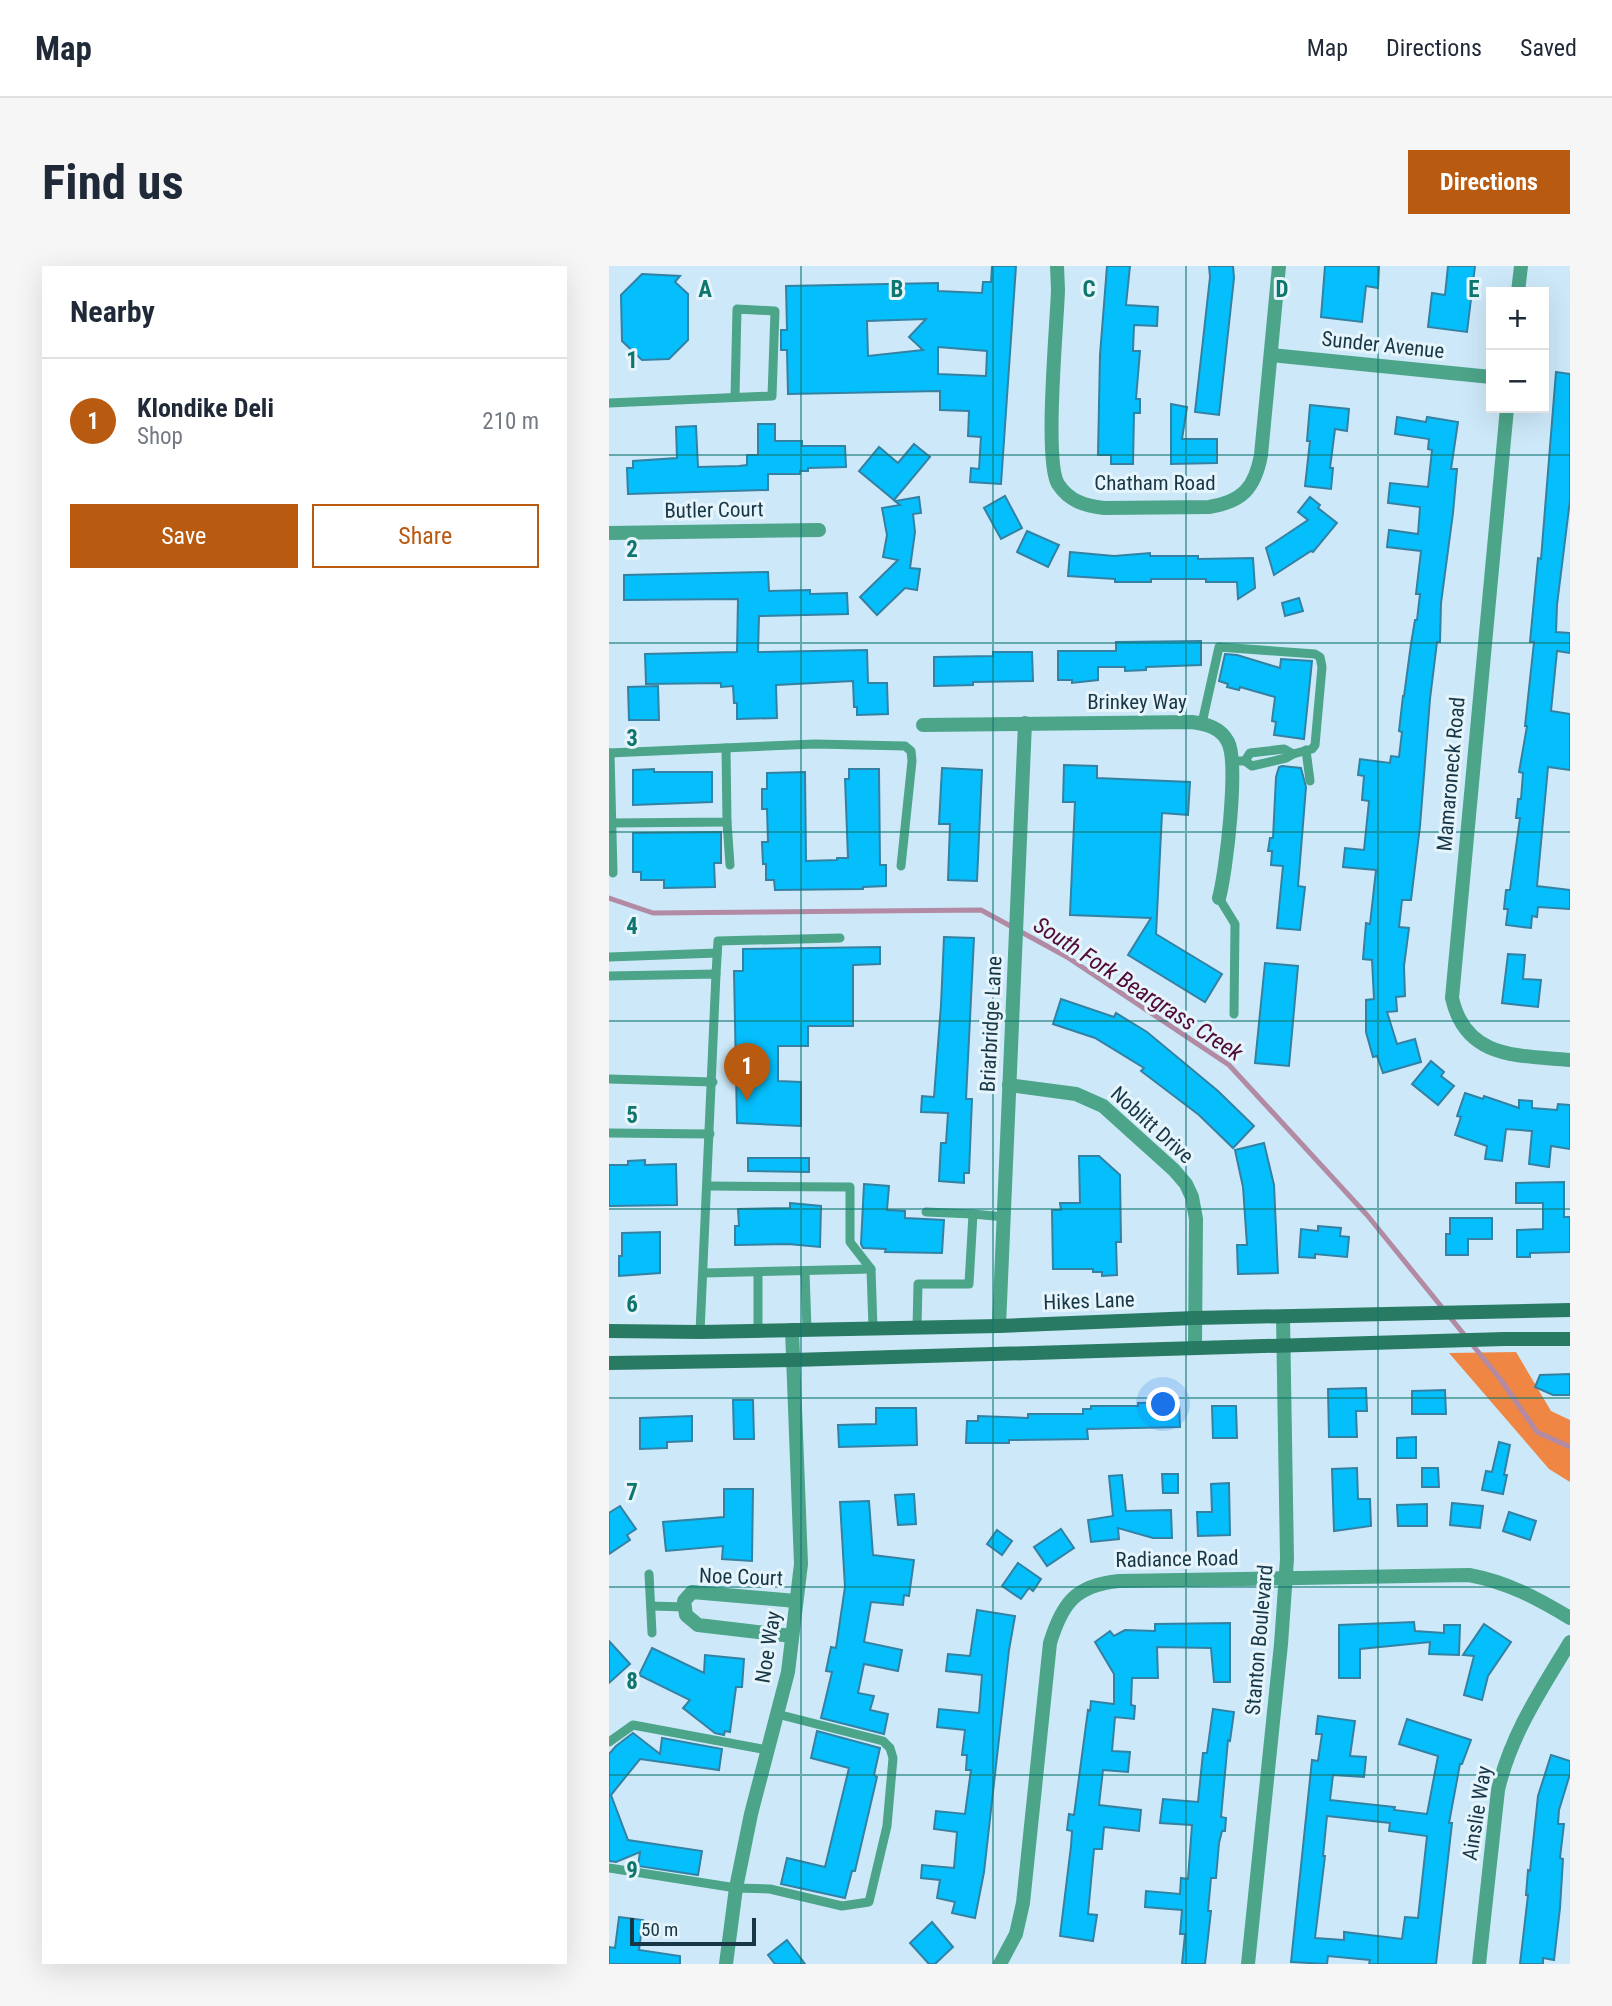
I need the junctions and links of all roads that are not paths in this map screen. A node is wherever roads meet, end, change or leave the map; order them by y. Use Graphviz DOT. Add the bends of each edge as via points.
graph roads {
  1 [pos="1057,266"];
  2 [pos="1279,266"];
  3 [pos="1521,266"];
  4 [pos="1519,287"];
  5 [pos="1271,355"];
  6 [pos="1486,376"];
  7 [pos="735,397"];
  8 [pos="609,403"];
  9 [pos="1507,413"];
  10 [pos="819,530"];
  11 [pos="609,533"];
  12 [pos="1025,723"];
  13 [pos="1202,723"];
  14 [pos="923,725"];
  15 [pos="726,748"];
  16 [pos="1306,750"];
  17 [pos="610,753"];
  18 [pos="1239,761"];
  19 [pos="1310,780"];
  20 [pos="727,822"];
  21 [pos="610,823"];
  22 [pos="730,865"];
  23 [pos="901,866"];
  24 [pos="613,873"];
  25 [pos="1219,898"];
  26 [pos="840,938"];
  27 [pos="717,953"];
  28 [pos="609,957"];
  29 [pos="716,974"];
  30 [pos="609,976"];
  31 [pos="1234,1014"];
  32 [pos="1570,1060"];
  33 [pos="609,1079"];
  34 [pos="713,1082"];
  35 [pos="1009,1085"];
  36 [pos="609,1133"];
  37 [pos="710,1135"];
  38 [pos="708,1186"];
  39 [pos="926,1212"];
  40 [pos="973,1214"];
  41 [pos="1005,1217"];
  42 [pos="871,1269"];
  43 [pos="758,1272"];
  44 [pos="804,1272"];
  45 [pos="704,1273"];
  46 [pos="1570,1310"];
  47 [pos="1283,1317"];
  48 [pos="1194,1318"];
  49 [pos="999,1326"];
  50 [pos="917,1327"];
  51 [pos="873,1328"];
  52 [pos="807,1329"];
  53 [pos="758,1330"];
  54 [pos="792,1330"];
  55 [pos="609,1331"];
  56 [pos="700,1332"];
  57 [pos="1570,1339"];
  58 [pos="1284,1345"];
  59 [pos="1195,1347"];
  60 [pos="793,1360"];
  61 [pos="609,1363"];
  62 [pos="649,1574"];
  63 [pos="1285,1578"];
  64 [pos="796,1601"];
  65 [pos="651,1606"];
  66 [pos="685,1607"];
  67 [pos="1570,1618"];
  68 [pos="652,1633"];
  69 [pos="792,1636"];
  70 [pos="1570,1642"];
  71 [pos="777,1714"];
  72 [pos="609,1742"];
  73 [pos="767,1750"];
  74 [pos="609,1868"];
  75 [pos="736,1888"];
  76 [pos="726,1964"];
  77 [pos="1000,1964"];
  78 [pos="1248,1964"];
  79 [pos="1479,1964"];
  1 -- 5 [label="street, Chatham Road" via="1053,472 1073,499 1088,506 1209,507 1246,491 1258,469"];
  2 -- 5 [label="street, Chatham Road"];
  3 -- 4 [label="street"];
  5 -- 6 [label="street, Sunder Avenue"];
  7 -- 7 [label="lane" via="772,396 775,311 737,309"];
  7 -- 8 [label="lane"];
  9 -- 32 [label="street, Mamaroneck Road" via="1452,998 1467,1033 1482,1045 1505,1053"];
  10 -- 11 [label="street, Butler Court"];
  12 -- 13 [label="street, Brinkey Way"];
  12 -- 14 [label="street, Brinkey Way"];
  12 -- 35 [label="street, Briarbridge Lane"];
  13 -- 16 [label="lane" via="1219,647 1315,654 1322,667 1315,745"];
  13 -- 18 [label="street, Brinkey Way" via="1218,730"];
  15 -- 17 [label="lane"];
  15 -- 20 [label="lane"];
  15 -- 23 [label="lane" via="905,746 912,761"];
  16 -- 18 [label="lane" via="1252,766"];
  16 -- 19 [label="lane"];
  17 -- 21 [label="lane"];
  18 -- 25 [label="street, Brinkey Way"];
  20 -- 21 [label="lane"];
  20 -- 22 [label="lane"];
  21 -- 24 [label="lane"];
  25 -- 31 [label="lane" via="1235,924"];
  26 -- 27 [label="lane" via="717,941"];
  27 -- 28 [label="lane"];
  27 -- 29 [label="lane"];
  29 -- 30 [label="lane"];
  29 -- 34 [label="lane"];
  33 -- 34 [label="lane"];
  34 -- 37 [label="lane"];
  35 -- 41 [label="street, Briarbridge Lane"];
  35 -- 48 [label="street, Noblitt Drive" via="1090,1099 1117,1117 1174,1170 1196,1211"];
  36 -- 37 [label="lane"];
  37 -- 38 [label="lane"];
  38 -- 42 [label="lane" via="850,1186 850,1242"];
  38 -- 45 [label="lane"];
  39 -- 40 [label="lane"];
  40 -- 41 [label="lane"];
  40 -- 50 [label="lane" via="969,1284 918,1284"];
  41 -- 49 [label="street, Briarbridge Lane"];
  42 -- 44 [label="lane"];
  42 -- 51 [label="lane"];
  43 -- 44 [label="lane"];
  43 -- 45 [label="lane"];
  43 -- 53 [label="lane"];
  44 -- 52 [label="lane"];
  45 -- 56 [label="lane"];
  46 -- 47 [label="main road, Hikes Lane"];
  47 -- 48 [label="main road, Hikes Lane"];
  47 -- 58 [label="street, Stanton Boulevard"];
  48 -- 49 [label="main road, Hikes Lane"];
  48 -- 59 [label="street, Noblitt Drive"];
  49 -- 50 [label="main road, Hikes Lane"];
  50 -- 51 [label="main road, Hikes Lane"];
  51 -- 52 [label="main road, Hikes Lane"];
  52 -- 54 [label="main road, Hikes Lane"];
  53 -- 54 [label="main road, Hikes Lane"];
  53 -- 56 [label="main road, Hikes Lane"];
  54 -- 60 [label="street, Noe Way"];
  55 -- 56 [label="main road, Hikes Lane"];
  57 -- 58 [label="main road"];
  58 -- 59 [label="main road"];
  58 -- 63 [label="street, Stanton Boulevard"];
  59 -- 60 [label="main road"];
  60 -- 61 [label="main road"];
  60 -- 64 [label="street, Noe Way" via="801,1564"];
  62 -- 65 [label="lane"];
  63 -- 67 [label="street, Radiance Road" via="1469,1575 1509,1584"];
  63 -- 77 [label="street, Radiance Road" via="1107,1582 1085,1590 1062,1610 1050,1643 1022,1911"];
  63 -- 78 [label="street, Stanton Boulevard"];
  64 -- 66 [label="street, Noe Court" via="692,1592"];
  64 -- 69 [label="street, Noe Way"];
  65 -- 66 [label="lane"];
  65 -- 68 [label="lane"];
  66 -- 69 [label="street, Noe Court" via="686,1615 698,1625"];
  69 -- 71 [label="street, Noe Way"];
  70 -- 79 [label="street, Ainslie Way" via="1522,1722 1503,1768"];
  71 -- 73 [label="street, Noe Way"];
  71 -- 75 [label="lane" via="883,1741 890,1748 887,1826 869,1902 842,1906 770,1889"];
  72 -- 73 [label="lane" via="633,1725"];
  73 -- 75 [label="street, Noe Way"];
  74 -- 75 [label="lane"];
  75 -- 76 [label="street, Noe Way"];
}
